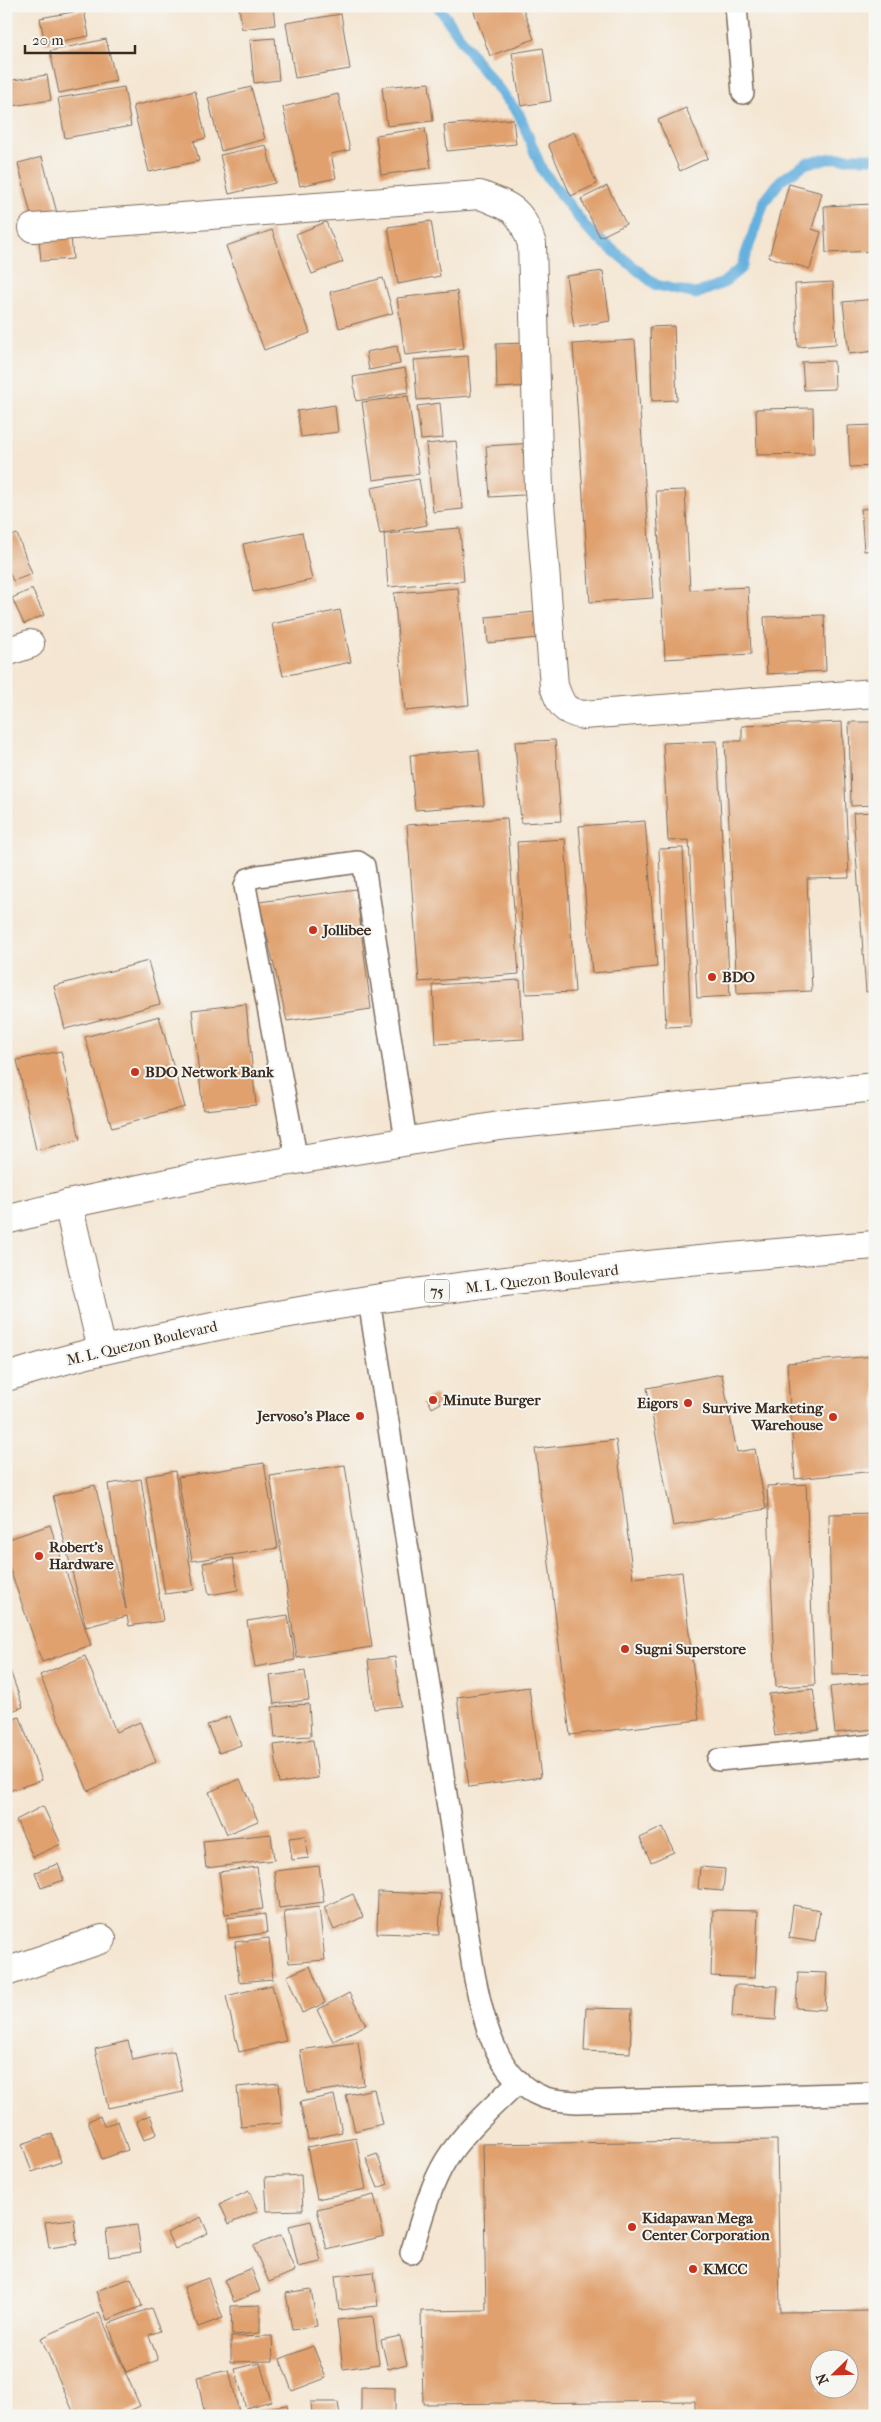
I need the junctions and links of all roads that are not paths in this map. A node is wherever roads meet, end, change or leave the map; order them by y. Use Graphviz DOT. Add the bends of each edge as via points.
graph roads {
  1 [pos="736,6"];
  2 [pos="743,93"];
  3 [pos="33,228"];
  4 [pos="875,693"];
  5 [pos="875,1087"];
  6 [pos="406,1141"];
  7 [pos="297,1161"];
  8 [pos="68,1204"];
  9 [pos="6,1220"];
  10 [pos="875,1245"];
  11 [pos="370,1300"];
  12 [pos="102,1350"];
  13 [pos="6,1377"];
  14 [pos="875,1745"];
  15 [pos="718,1760"];
  16 [pos="102,1939"];
  17 [pos="6,1972"];
  18 [pos="519,2081"];
  19 [pos="875,2094"];
  20 [pos="411,2253"];
  1 -- 2 [label="lane"];
  3 -- 4 [label="main road" via="480,194 508,206 524,219 532,244 538,490 554,686 560,704 569,712 583,715"];
  5 -- 6 [label="main road" via="500,1126"];
  6 -- 7 [label="main road"];
  6 -- 7 [label="lane" via="364,866 358,862 258,876 248,879 245,886"];
  7 -- 8 [label="main road" via="206,1175"];
  8 -- 9 [label="main road"];
  8 -- 12 [label="main road"];
  10 -- 11 [label="main road, M. L. Quezon Boulevard / 75" via="522,1280"];
  11 -- 12 [label="main road, M. L. Quezon Boulevard / 75" via="234,1322"];
  11 -- 18 [label="lane" via="474,1974 482,2013 496,2052"];
  12 -- 13 [label="main road, M. L. Quezon Boulevard / 75"];
  14 -- 15 [label="lane"];
  16 -- 17 [label="main road"];
  18 -- 19 [label="lane" via="542,2097 577,2102"];
  18 -- 20 [label="lane" via="468,2132 446,2160 430,2192"];
}
